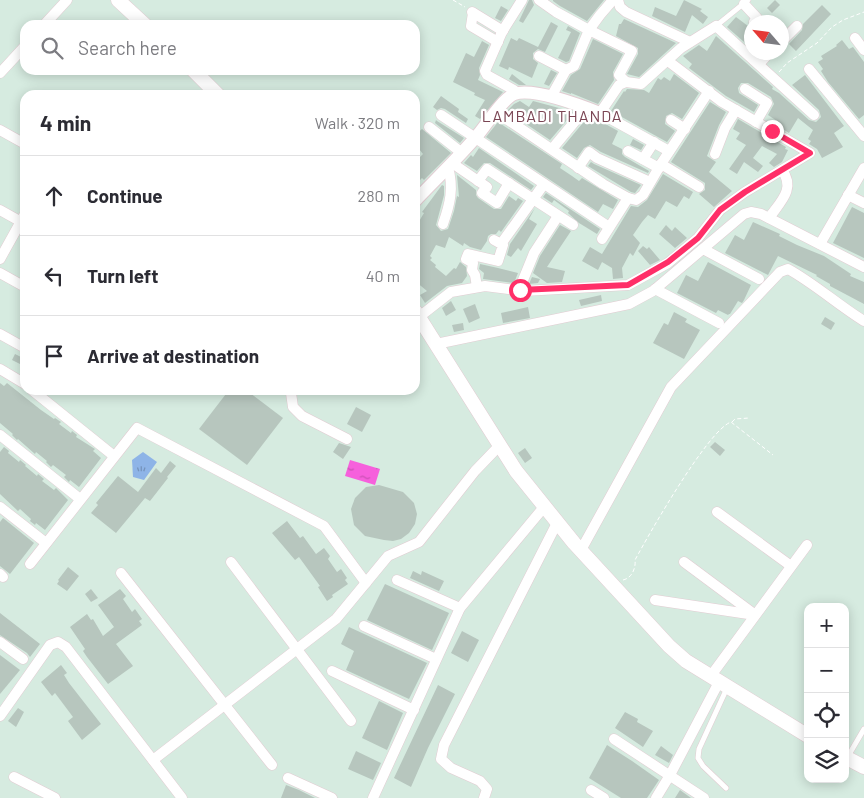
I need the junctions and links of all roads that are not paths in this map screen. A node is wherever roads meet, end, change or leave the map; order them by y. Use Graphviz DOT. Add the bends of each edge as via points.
graph roads {
  1 [pos="67,0"];
  2 [pos="118,0"];
  3 [pos="522,0"];
  4 [pos="539,0"];
  5 [pos="613,0"];
  6 [pos="618,0"];
  7 [pos="746,2"];
  8 [pos="755,15"];
  9 [pos="49,20"];
  10 [pos="140,20"];
  11 [pos="716,26"];
  12 [pos="797,26"];
  13 [pos="589,30"];
  14 [pos="504,31"];
  15 [pos="789,34"];
  16 [pos="855,38"];
  17 [pos="498,42"];
  18 [pos="690,42"];
  19 [pos="864,50"];
  20 [pos="20,51"];
  21 [pos="539,56"];
  22 [pos="668,60"];
  23 [pos="762,60"];
  24 [pos="758,64"];
  25 [pos="810,69"];
  26 [pos="566,70"];
  27 [pos="0,73"];
  28 [pos="198,75"];
  29 [pos="626,82"];
  30 [pos="745,89"];
  31 [pos="213,90"];
  32 [pos="708,91"];
  33 [pos="515,94"];
  34 [pos="551,97"];
  35 [pos="586,108"];
  36 [pos="736,110"];
  37 [pos="496,112"];
  38 [pos="600,113"];
  39 [pos="441,115"];
  40 [pos="814,115"];
  41 [pos="671,120"];
  42 [pos="756,122"];
  43 [pos="429,127"];
  44 [pos="685,129"];
  45 [pos="862,129"];
  46 [pos="0,130"];
  47 [pos="476,138"];
  48 [pos="20,141"];
  49 [pos="654,142"];
  50 [pos="552,150"];
  51 [pos="669,151"];
  52 [pos="628,152"];
  53 [pos="462,153"];
  54 [pos="715,154"];
  55 [pos="643,159"];
  56 [pos="450,165"];
  57 [pos="660,166"];
  58 [pos="578,168"];
  59 [pos="864,168"];
  60 [pos="782,170"];
  61 [pos="478,181"];
  62 [pos="650,182"];
  63 [pos="509,183"];
  64 [pos="544,184"];
  65 [pos="699,187"];
  66 [pos="420,192"];
  67 [pos="848,195"];
  68 [pos="532,198"];
  69 [pos="628,198"];
  70 [pos="864,203"];
  71 [pos="0,210"];
  72 [pos="558,216"];
  73 [pos="20,218"];
  74 [pos="769,218"];
  75 [pos="443,224"];
  76 [pos="573,225"];
  77 [pos="20,227"];
  78 [pos="609,227"];
  79 [pos="602,239"];
  80 [pos="820,244"];
  81 [pos="703,249"];
  82 [pos="0,260"];
  83 [pos="864,267"];
  84 [pos="0,273"];
  85 [pos="758,279"];
  86 [pos="20,284"];
  87 [pos="477,287"];
  88 [pos="655,289"];
  89 [pos="520,290"];
  90 [pos="420,312"];
  91 [pos="420,319"];
  92 [pos="864,321"];
  93 [pos="719,323"];
  94 [pos="0,334"];
  95 [pos="436,344"];
  96 [pos="20,345"];
  97 [pos="0,368"];
  98 [pos="20,381"];
  99 [pos="38,395"];
  100 [pos="291,395"];
  101 [pos="0,435"];
  102 [pos="347,440"];
  103 [pos="500,445"];
  104 [pos="114,456"];
  105 [pos="80,499"];
  106 [pos="0,507"];
  107 [pos="544,507"];
  108 [pos="717,512"];
  109 [pos="557,523"];
  110 [pos="46,544"];
  111 [pos="806,545"];
  112 [pos="581,550"];
  113 [pos="231,562"];
  114 [pos="684,562"];
  115 [pos="30,564"];
  116 [pos="791,566"];
  117 [pos="121,572"];
  118 [pos="397,580"];
  119 [pos="366,583"];
  120 [pos="655,600"];
  121 [pos="460,608"];
  122 [pos="755,615"];
  123 [pos="364,626"];
  124 [pos="0,642"];
  125 [pos="296,649"];
  126 [pos="23,659"];
  127 [pos="436,660"];
  128 [pos="332,671"];
  129 [pos="719,682"];
  130 [pos="224,704"];
  131 [pos="414,710"];
  132 [pos="0,716"];
  133 [pos="351,721"];
  134 [pos="864,729"];
  135 [pos="804,734"];
  136 [pos="614,740"];
  137 [pos="849,753"];
  138 [pos="153,760"];
  139 [pos="849,760"];
  140 [pos="272,765"];
  141 [pos="864,767"];
  142 [pos="670,775"];
  143 [pos="14,777"];
  144 [pos="288,778"];
  145 [pos="726,788"];
  146 [pos="591,790"];
  147 [pos="54,798"];
  148 [pos="182,798"];
  149 [pos="332,798"];
  150 [pos="373,798"];
  151 [pos="484,798"];
  152 [pos="604,798"];
  153 [pos="656,798"];
  154 [pos="704,798"];
  1 -- 9 [label="street"];
  2 -- 10 [label="main road"];
  3 -- 14 [label="street"];
  4 -- 13 [label="street"];
  5 -- 13 [label="street"];
  6 -- 18 [label="street" via="626,12"];
  7 -- 8 [label="street"];
  7 -- 11 [label="lane"];
  11 -- 18 [label="street"];
  11 -- 24 [label="street"];
  12 -- 15 [label="street"];
  13 -- 26 [label="street" via="574,66"];
  13 -- 29 [label="street" via="632,50 619,75"];
  14 -- 17 [label="street"];
  14 -- 17 [label="street" via="472,12 471,26"];
  16 -- 19 [label="street"];
  17 -- 33 [label="street" via="485,70 487,75 514,90"];
  18 -- 22 [label="street"];
  20 -- 27 [label="street"];
  21 -- 26 [label="street"];
  22 -- 29 [label="street" via="641,84"];
  22 -- 32 [label="street"];
  23 -- 24 [label="street"];
  24 -- 40 [label="street"];
  25 -- 45 [label="street"];
  26 -- 34 [label="street"];
  28 -- 31 [label="main road"];
  29 -- 38 [label="street" via="619,86"];
  30 -- 42 [label="street" via="767,102"];
  32 -- 36 [label="street"];
  32 -- 44 [label="street"];
  33 -- 34 [label="street"];
  33 -- 37 [label="street"];
  34 -- 35 [label="street"];
  35 -- 38 [label="street"];
  35 -- 50 [label="street"];
  36 -- 42 [label="street"];
  36 -- 54 [label="street"];
  37 -- 47 [label="street"];
  37 -- 50 [label="street"];
  38 -- 49 [label="street"];
  39 -- 47 [label="street"];
  41 -- 44 [label="street"];
  42 -- 60 [label="street" via="810,153"];
  43 -- 53 [label="street"];
  44 -- 51 [label="street"];
  46 -- 48 [label="street"];
  47 -- 53 [label="street"];
  47 -- 64 [label="street"];
  49 -- 51 [label="street"];
  49 -- 55 [label="street"];
  50 -- 58 [label="street"];
  51 -- 57 [label="street"];
  52 -- 55 [label="street"];
  53 -- 56 [label="street"];
  55 -- 57 [label="street"];
  56 -- 61 [label="street"];
  56 -- 66 [label="street"];
  56 -- 75 [label="street" via="451,195"];
  57 -- 62 [label="street"];
  57 -- 65 [label="street"];
  58 -- 62 [label="street" via="589,152"];
  58 -- 69 [label="street"];
  59 -- 67 [label="street"];
  60 -- 74 [label="street" via="788,178 788,190"];
  60 -- 89 [label="street" via="720,210 698,238 668,262 628,285"];
  61 -- 63 [label="street" via="487,169"];
  61 -- 63 [label="street" via="486,187 482,193 497,202"];
  62 -- 69 [label="street" via="640,198"];
  63 -- 68 [label="street"];
  64 -- 68 [label="street"];
  64 -- 78 [label="street"];
  67 -- 70 [label="street"];
  67 -- 80 [label="street"];
  68 -- 72 [label="street"];
  68 -- 87 [label="street" via="497,242 503,245 498,261 468,254 466,259 473,263"];
  69 -- 78 [label="street"];
  71 -- 73 [label="street"];
  72 -- 76 [label="street"];
  72 -- 89 [label="street" via="534,253"];
  74 -- 80 [label="street"];
  74 -- 81 [label="street" via="751,212 744,214"];
  77 -- 82 [label="street"];
  78 -- 79 [label="street"];
  80 -- 83 [label="street"];
  81 -- 85 [label="street"];
  81 -- 88 [label="street"];
  84 -- 86 [label="street"];
  87 -- 89 [label="street"];
  87 -- 90 [label="street" via="451,292"];
  88 -- 93 [label="street"];
  88 -- 95 [label="street" via="629,304"];
  91 -- 95 [label="main road"];
  92 -- 112 [label="street" via="801,276 788,269 780,272 671,387"];
  94 -- 96 [label="street"];
  95 -- 103 [label="main road"];
  97 -- 98 [label="street"];
  99 -- 104 [label="street"];
  100 -- 102 [label="street" via="297,412"];
  101 -- 105 [label="street"];
  103 -- 107 [label="main road"];
  103 -- 119 [label="street" via="475,471 419,542 388,556"];
  104 -- 105 [label="street"];
  104 -- 119 [label="street" via="137,428 160,439 324,526"];
  105 -- 110 [label="street"];
  106 -- 110 [label="street"];
  107 -- 109 [label="main road"];
  107 -- 121 [label="street"];
  108 -- 116 [label="street"];
  109 -- 112 [label="main road"];
  109 -- 151 [label="street" via="444,745 441,759 451,768 480,781 487,789"];
  110 -- 115 [label="street"];
  111 -- 116 [label="street"];
  112 -- 129 [label="main road" via="669,646"];
  113 -- 125 [label="street"];
  114 -- 122 [label="street"];
  116 -- 122 [label="street"];
  117 -- 130 [label="street"];
  118 -- 121 [label="street"];
  119 -- 125 [label="street" via="336,619"];
  120 -- 122 [label="street"];
  121 -- 127 [label="street"];
  122 -- 129 [label="street"];
  123 -- 127 [label="street"];
  124 -- 126 [label="street"];
  125 -- 130 [label="street"];
  125 -- 133 [label="street"];
  127 -- 131 [label="street"];
  128 -- 131 [label="street"];
  129 -- 135 [label="main road"];
  129 -- 142 [label="street"];
  129 -- 145 [label="lane" via="698,758 702,766"];
  130 -- 138 [label="street"];
  130 -- 140 [label="street"];
  131 -- 150 [label="street"];
  132 -- 138 [label="street" via="50,646 58,642 66,647"];
  134 -- 137 [label="lane"];
  136 -- 142 [label="street"];
  138 -- 148 [label="street"];
  139 -- 141 [label="main road"];
  142 -- 153 [label="street"];
  142 -- 154 [label="street"];
  143 -- 147 [label="street"];
  144 -- 149 [label="street"];
  146 -- 152 [label="street"];
}
